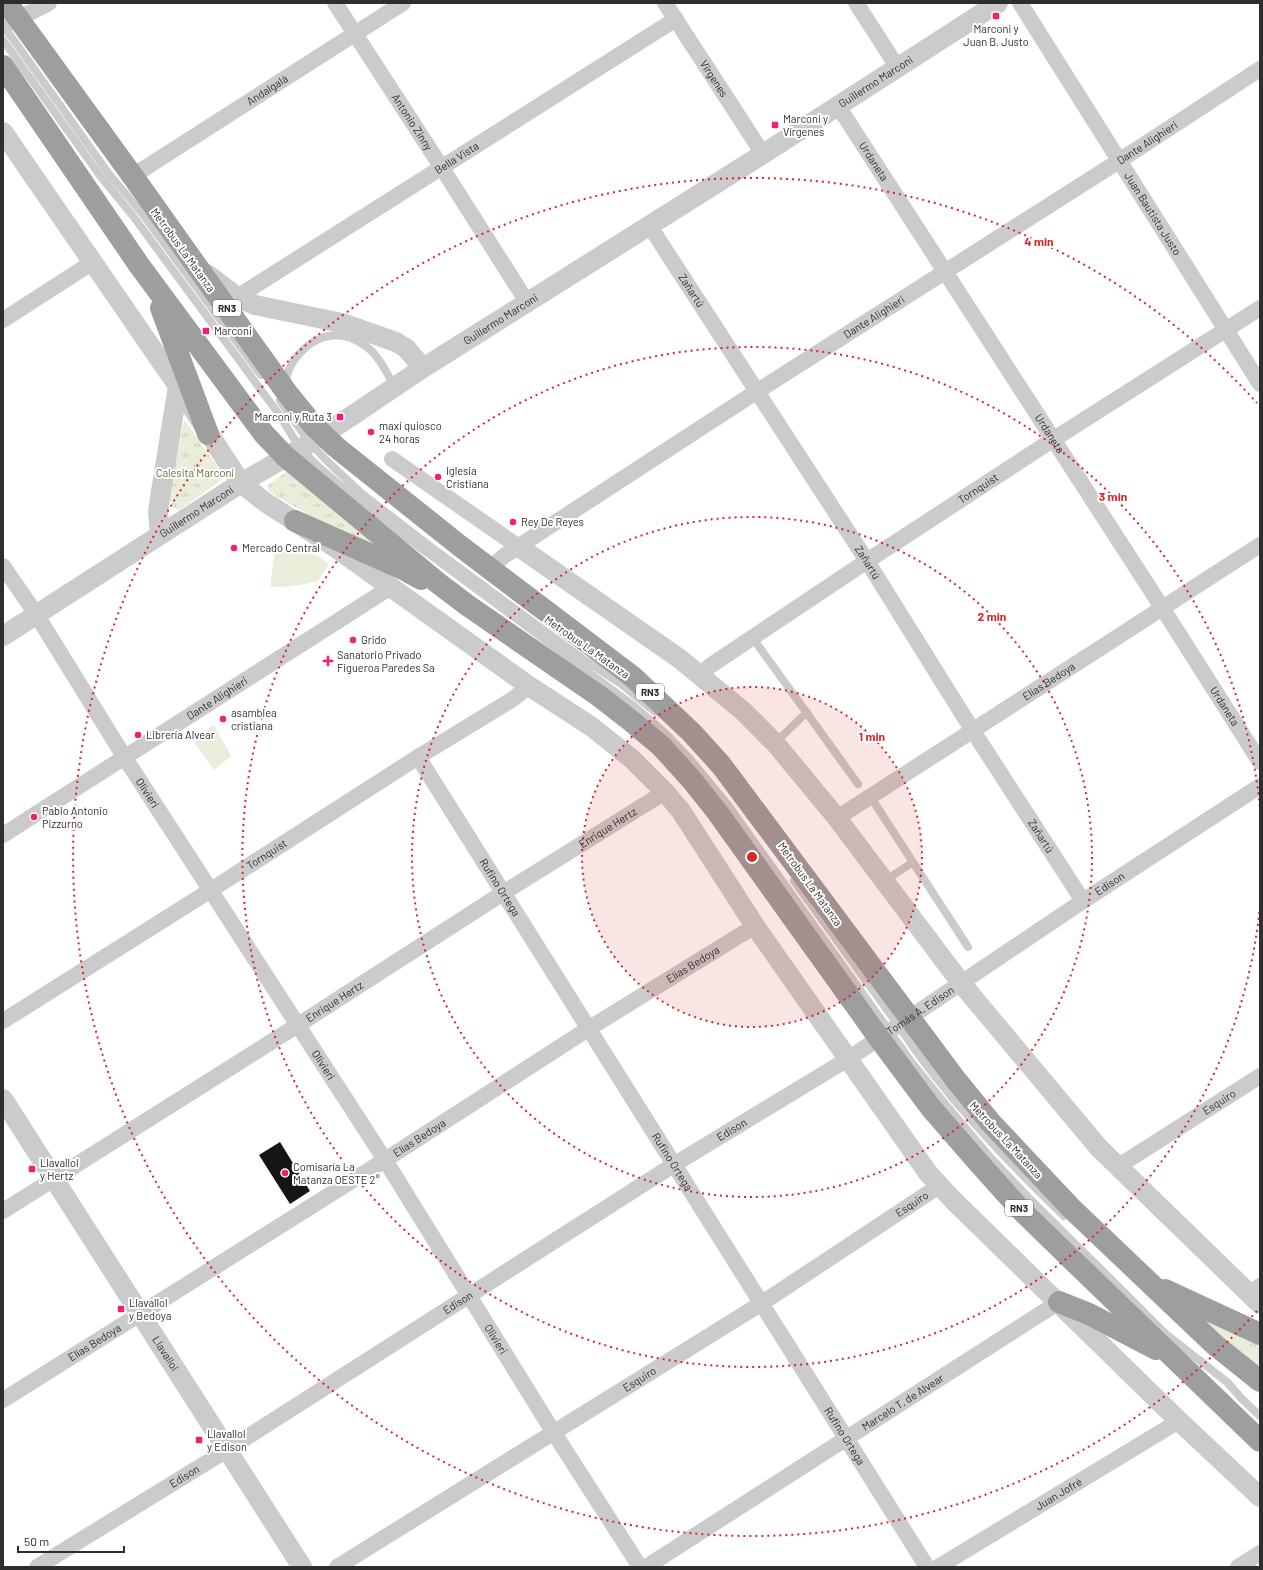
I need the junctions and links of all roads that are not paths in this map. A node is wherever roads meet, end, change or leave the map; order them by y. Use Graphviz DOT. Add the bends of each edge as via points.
graph roads {
  1 [pos="49,3"];
  2 [pos="335,3"];
  3 [pos="403,3"];
  4 [pos="665,3"];
  5 [pos="856,3"];
  6 [pos="998,3"];
  7 [pos="1020,3"];
  8 [pos="9,17"];
  9 [pos="676,19"];
  10 [pos="354,33"];
  11 [pos="3,40"];
  12 [pos="3,66"];
  13 [pos="898,68"];
  14 [pos="1260,69"];
  15 [pos="838,106"];
  16 [pos="3,132"];
  17 [pos="763,154"];
  18 [pos="1119,161"];
  19 [pos="442,168"];
  20 [pos="134,178"];
  21 [pos="649,225"];
  22 [pos="93,262"];
  23 [pos="139,264"];
  24 [pos="196,265"];
  25 [pos="945,270"];
  26 [pos="237,297"];
  27 [pos="527,302"];
  28 [pos="1260,308"];
  29 [pos="3,320"];
  30 [pos="1225,330"];
  31 [pos="422,368"];
  32 [pos="267,383"];
  33 [pos="1260,384"];
  34 [pos="178,386"];
  35 [pos="395,387"];
  36 [pos="756,392"];
  37 [pos="282,394"];
  38 [pos="208,434"];
  39 [pos="1054,439"];
  40 [pos="305,446"];
  41 [pos="392,459"];
  42 [pos="241,483"];
  43 [pos="295,521"];
  44 [pos="160,534"];
  45 [pos="1260,545"];
  46 [pos="519,547"];
  47 [pos="867,561"];
  48 [pos="3,566"];
  49 [pos="490,568"];
  50 [pos="390,587"];
  51 [pos="467,605"];
  52 [pos="1163,609"];
  53 [pos="36,614"];
  54 [pos="3,636"];
  55 [pos="752,637"];
  56 [pos="700,675"];
  57 [pos="529,686"];
  58 [pos="807,712"];
  59 [pos="668,724"];
  60 [pos="973,731"];
  61 [pos="775,743"];
  62 [pos="418,757"];
  63 [pos="125,758"];
  64 [pos="1260,762"];
  65 [pos="858,784"];
  66 [pos="1260,786"];
  67 [pos="665,792"];
  68 [pos="870,796"];
  69 [pos="837,818"];
  70 [pos="3,835"];
  71 [pos="912,863"];
  72 [pos="791,877"];
  73 [pos="884,881"];
  74 [pos="211,890"];
  75 [pos="503,893"];
  76 [pos="1083,901"];
  77 [pos="755,926"];
  78 [pos="968,947"];
  79 [pos="847,972"];
  80 [pos="961,983"];
  81 [pos="3,1021"];
  82 [pos="298,1025"];
  83 [pos="889,1026"];
  84 [pos="588,1029"];
  85 [pos="848,1059"];
  86 [pos="1260,1076"];
  87 [pos="3,1099"];
  88 [pos="385,1160"];
  89 [pos="675,1164"];
  90 [pos="1118,1167"];
  91 [pos="54,1179"];
  92 [pos="939,1186"];
  93 [pos="3,1211"];
  94 [pos="1070,1221"];
  95 [pos="1148,1282"];
  96 [pos="1257,1293"];
  97 [pos="470,1296"];
  98 [pos="1059,1302"];
  99 [pos="762,1303"];
  100 [pos="140,1314"];
  101 [pos="1260,1334"];
  102 [pos="1178,1361"];
  103 [pos="1254,1383"];
  104 [pos="3,1400"];
  105 [pos="1260,1416"];
  106 [pos="1179,1422"];
  107 [pos="554,1433"];
  108 [pos="847,1438"];
  109 [pos="1260,1441"];
  110 [pos="227,1450"];
  111 [pos="1260,1497"];
  112 [pos="1260,1553"];
  113 [pos="37,1567"];
  114 [pos="302,1567"];
  115 [pos="337,1567"];
  116 [pos="640,1567"];
  117 [pos="646,1567"];
  118 [pos="927,1567"];
  119 [pos="938,1567"];
  120 [pos="1238,1567"];
  1 -- 8 [label="street" via="39,9"];
  2 -- 10 [label="street, Antonio Zinny"];
  3 -- 10 [label="street, Andalgalá"];
  4 -- 9 [label="street, Vírgenes"];
  5 -- 13 [label="street"];
  6 -- 13 [label="street, Guillermo Marconi"];
  7 -- 18 [label="street, Juan Bautista Justo"];
  8 -- 20 [label="highway, RN3"];
  8 -- 32 [label="lane, Metrobus La Matanza" via="109,174 141,212"];
  9 -- 17 [label="street, Vírgenes"];
  9 -- 19 [label="street, Bella Vista"];
  10 -- 19 [label="street, Antonio Zinny"];
  10 -- 20 [label="street, Andalgalá" via="142,170"];
  11 -- 40 [label="lane, Metrobus La Matanza" via="101,177"];
  12 -- 23 [label="highway, RN3"];
  13 -- 15 [label="street, Guillermo Marconi"];
  14 -- 18 [label="street, Dante Alighieri"];
  15 -- 17 [label="street, Guillermo Marconi"];
  15 -- 25 [label="street, Urdaneta"];
  16 -- 22 [label="street"];
  17 -- 21 [label="street, Guillermo Marconi"];
  18 -- 25 [label="street, Dante Alighieri"];
  18 -- 30 [label="street, Juan Bautista Justo"];
  19 -- 26 [label="street, Bella Vista"];
  19 -- 27 [label="street, Antonio Zinny"];
  20 -- 24 [label="highway, RN3"];
  21 -- 27 [label="street, Guillermo Marconi"];
  21 -- 36 [label="street, Zañartú"];
  22 -- 29 [label="street"];
  22 -- 34 [label="street"];
  23 -- 38 [label="highway, RN3" via="172,335"];
  23 -- 40 [label="highway, RN3" via="264,434"];
  24 -- 26 [label="street"];
  24 -- 37 [label="highway, RN3"];
  25 -- 36 [label="street, Dante Alighieri"];
  25 -- 39 [label="street, Urdaneta"];
  26 -- 31 [label="street" via="272,310 342,323 396,342 406,348"];
  27 -- 31 [label="street, Guillermo Marconi"];
  28 -- 30 [label="street, Tornquist"];
  30 -- 33 [label="street, Juan Bautista Justo"];
  30 -- 39 [label="street, Tornquist"];
  31 -- 35 [label="street, Guillermo Marconi"];
  34 -- 38 [label="street"];
  34 -- 44 [label="street" via="158,512"];
  35 -- 37 [label="lane" via="378,358 368,348 345,336 335,335 315,340 305,347 287,372"];
  35 -- 40 [label="street, Guillermo Marconi"];
  36 -- 46 [label="street, Dante Alighieri"];
  36 -- 47 [label="street, Zañartú"];
  37 -- 40 [label="highway, RN3" via="301,411"];
  38 -- 42 [label="street"];
  39 -- 47 [label="street, Tornquist"];
  39 -- 52 [label="street, Urdaneta"];
  40 -- 42 [label="street, Guillermo Marconi"];
  40 -- 49 [label="highway, RN3"];
  40 -- 51 [label="highway, RN3" via="438,583"];
  40 -- 59 [label="lane, Metrobus La Matanza" via="327,461 361,493 431,547 621,684"];
  40 -- 79 [label="lane, Metrobus La Matanza" via="320,468 375,514 634,706 666,734 728,805"];
  41 -- 46 [label="street"];
  42 -- 43 [label="street"];
  42 -- 44 [label="street, Guillermo Marconi"];
  43 -- 50 [label="street"];
  43 -- 51 [label="highway" via="402,570"];
  44 -- 53 [label="street, Guillermo Marconi"];
  45 -- 52 [label="street, Elías Bedoya"];
  46 -- 49 [label="street, Dante Alighieri"];
  46 -- 56 [label="street"];
  47 -- 55 [label="street, Tornquist"];
  47 -- 60 [label="street, Zañartú"];
  48 -- 53 [label="street, Olivieri"];
  49 -- 83 [label="highway, RN3" via="633,677 692,733 721,765"];
  50 -- 57 [label="street"];
  50 -- 63 [label="street, Dante Alighieri"];
  51 -- 83 [label="highway, RN3" via="599,696 661,746 691,779"];
  52 -- 60 [label="street, Elías Bedoya"];
  52 -- 64 [label="street, Urdaneta"];
  53 -- 54 [label="street, Guillermo Marconi"];
  53 -- 63 [label="street, Olivieri"];
  55 -- 56 [label="street, Tornquist"];
  55 -- 58 [label="lane"];
  56 -- 61 [label="street" via="743,711"];
  57 -- 62 [label="street, Tornquist" via="513,699"];
  57 -- 67 [label="street" via="610,741"];
  58 -- 61 [label="lane"];
  58 -- 65 [label="lane"];
  60 -- 68 [label="street, Elías Bedoya"];
  60 -- 76 [label="street, Zañartú"];
  61 -- 69 [label="street"];
  62 -- 74 [label="street, Tornquist"];
  62 -- 75 [label="street, Rufino Ortega"];
  63 -- 70 [label="street, Dante Alighieri"];
  63 -- 74 [label="street, Olivieri"];
  66 -- 76 [label="street, Edison"];
  67 -- 75 [label="street, Enrique Hertz"];
  67 -- 77 [label="street" via="692,827"];
  68 -- 69 [label="street, Elías Bedoya"];
  68 -- 71 [label="lane"];
  69 -- 73 [label="street"];
  71 -- 73 [label="lane"];
  71 -- 78 [label="lane"];
  72 -- 83 [label="lane, Metrobus La Matanza"];
  73 -- 80 [label="street"];
  74 -- 81 [label="street, Tornquist"];
  74 -- 82 [label="street, Olivieri"];
  75 -- 82 [label="street, Enrique Hertz"];
  75 -- 84 [label="street, Rufino Ortega"];
  76 -- 80 [label="street, Edison"];
  77 -- 84 [label="street, Elías Bedoya"];
  77 -- 85 [label="street"];
  79 -- 83 [label="lane, Metrobus La Matanza"];
  79 -- 83 [label="lane, Metrobus La Matanza"];
  80 -- 83 [label="street, Tomás A. Edison"];
  80 -- 90 [label="street" via="1099,1148"];
  82 -- 88 [label="street, Olivieri"];
  82 -- 91 [label="street, Enrique Hertz"];
  83 -- 85 [label="street, Edison"];
  83 -- 94 [label="lane, Metrobus La Matanza" via="914,1049 989,1141"];
  83 -- 95 [label="highway, RN3" via="956,1080 991,1123 1072,1209"];
  83 -- 102 [label="highway, RN3" via="931,1108 1020,1209"];
  83 -- 105 [label="lane, Metrobus La Matanza" via="946,1106 1028,1198 1167,1334 1227,1382"];
  84 -- 88 [label="street, Elías Bedoya"];
  84 -- 89 [label="street, Rufino Ortega"];
  85 -- 89 [label="street, Edison"];
  85 -- 92 [label="street"];
  86 -- 90 [label="street, Esquiro"];
  87 -- 91 [label="street, Llavallol"];
  88 -- 97 [label="street, Olivieri"];
  88 -- 100 [label="street, Elías Bedoya"];
  89 -- 97 [label="street, Edison"];
  89 -- 99 [label="street, Rufino Ortega"];
  90 -- 96 [label="street"];
  91 -- 93 [label="street, Enrique Hertz"];
  91 -- 100 [label="street, Llavallol"];
  92 -- 98 [label="street"];
  92 -- 99 [label="street, Esquiro"];
  95 -- 101 [label="highway"];
  95 -- 103 [label="highway, RN3"];
  97 -- 107 [label="street, Olivieri"];
  97 -- 110 [label="street, Edison"];
  98 -- 102 [label="highway, RN3" via="1089,1314"];
  98 -- 106 [label="street"];
  98 -- 108 [label="street, Marcelo T. de Alvear"];
  99 -- 107 [label="street, Esquiro"];
  99 -- 108 [label="street, Rufino Ortega"];
  100 -- 104 [label="street, Elías Bedoya"];
  100 -- 110 [label="street, Llavallol"];
  102 -- 109 [label="highway, RN3"];
  106 -- 111 [label="street"];
  106 -- 119 [label="street, Juan Jofré"];
  107 -- 115 [label="street, Esquiro"];
  107 -- 116 [label="street, Olivieri"];
  108 -- 117 [label="street, Marcelo T. de Alvear"];
  108 -- 118 [label="street, Rufino Ortega"];
  110 -- 113 [label="street, Edison"];
  110 -- 114 [label="street, Llavallol"];
  112 -- 120 [label="street"];
}
